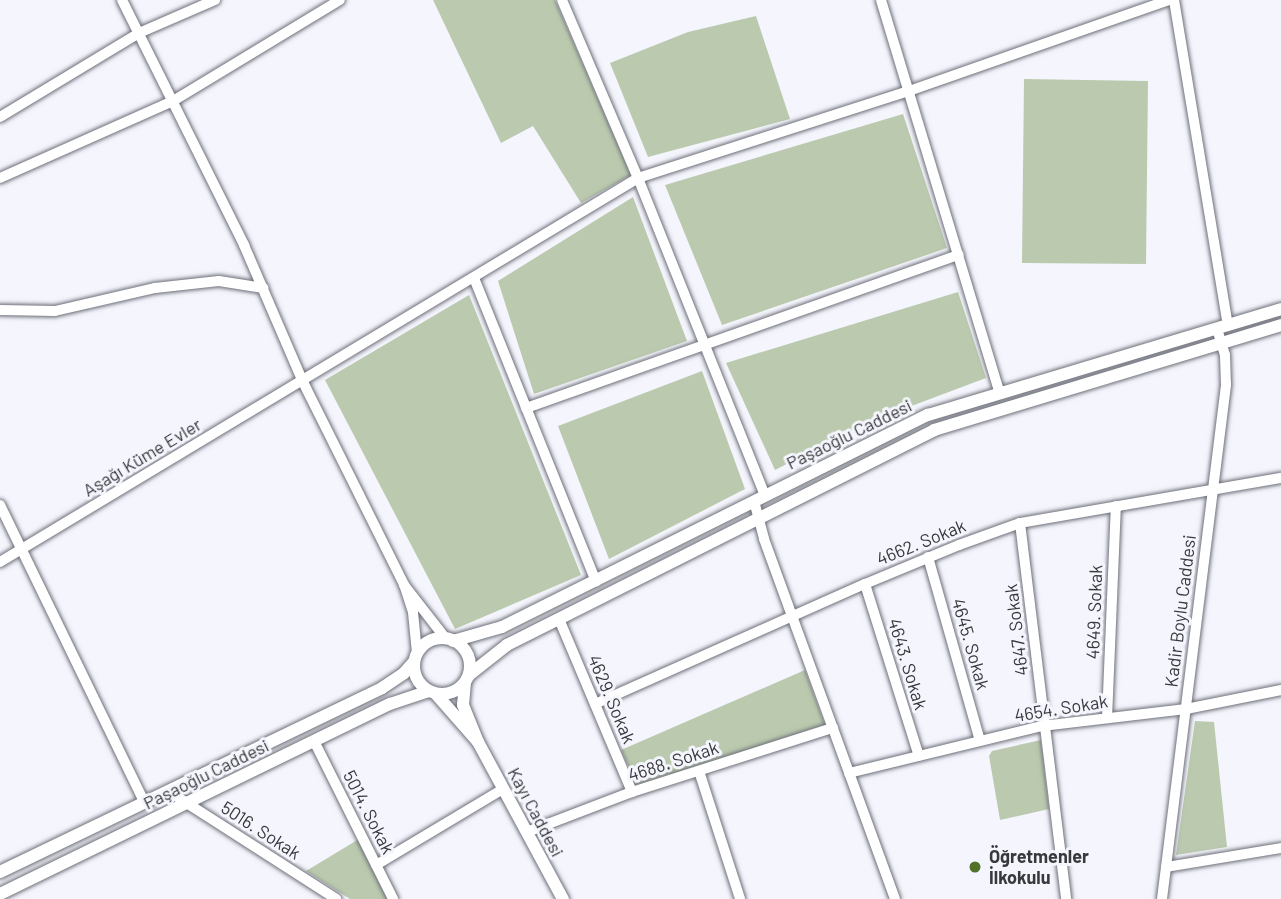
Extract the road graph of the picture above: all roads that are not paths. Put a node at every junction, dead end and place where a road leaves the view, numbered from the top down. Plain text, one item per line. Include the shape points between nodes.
1 (122, 0) edge
2 (215, 0) edge
3 (340, 0) edge
4 (562, 0) edge
5 (881, 0) edge
6 (1171, 0) edge
7 (139, 33) junction
8 (909, 92) junction
9 (173, 101) junction
10 (0, 117) edge
11 (0, 178) edge
12 (638, 178) junction
13 (959, 256) junction
14 (474, 278) junction
15 (263, 288) junction
16 (0, 297) edge
17 (4, 309) edge
18 (1281, 309) edge
19 (1281, 325) edge
20 (1223, 326) junction
21 (1222, 343) junction
22 (704, 345) junction
23 (303, 382) junction
24 (999, 391) junction
25 (526, 408) junction
26 (1281, 478) edge
27 (1213, 492) junction
28 (760, 498) junction
29 (0, 505) edge
30 (1116, 506) junction
31 (758, 518) junction
32 (1020, 523) junction
33 (22, 549) junction
34 (928, 557) junction
35 (0, 562) edge
36 (596, 581) junction
37 (865, 583) junction
38 (404, 585) junction
39 (792, 616) junction
40 (559, 619) junction
41 (450, 640) junction
42 (416, 657) junction
43 (467, 679) junction
44 (1281, 690) edge
45 (433, 692) junction
46 (595, 704) junction
47 (1185, 709) junction
48 (1107, 718) junction
49 (1045, 726) junction
50 (833, 728) junction
51 (314, 741) junction
52 (980, 741) junction
53 (478, 742) junction
54 (919, 756) junction
55 (699, 771) junction
56 (849, 773) junction
57 (503, 789) junction
58 (168, 791) junction
59 (632, 792) junction
60 (144, 802) junction
61 (186, 802) junction
62 (527, 832) junction
63 (1281, 848) edge
64 (376, 865) junction
65 (1166, 867) junction
66 (0, 872) edge
67 (0, 894) edge
68 (336, 899) edge
69 (393, 899) edge
70 (563, 899) edge
71 (740, 899) edge
72 (895, 899) edge
73 (1066, 899) edge
74 (1162, 899) edge

1 - 7 street
2 - 7 street
3 - 9 street
4 - 12 street
5 - 8 street
6 - 8 street, Aşağı Küme Evler
6 - 20 street, Kadir Boylu Caddesi
7 - 9 street
7 - 10 street
8 - 12 street, Aşağı Küme Evler
8 - 13 street
9 - 11 street
9 - 15 street
12 - 14 street, Aşağı Küme Evler
12 - 22 street
13 - 22 street
13 - 24 street
14 - 23 street, Aşağı Küme Evler
14 - 25 street
15 - 17 street via 219,281 155,288 55,311
15 - 23 street
16 - 17 street
18 - 20 street, Paşaoğlu Caddesi
19 - 21 street, Paşaoğlu Caddesi
20 - 21 street, Kadir Boylu Caddesi
20 - 24 street, Paşaoğlu Caddesi
21 - 27 street, Kadir Boylu Caddesi via 1226,384
21 - 31 street, Paşaoğlu Caddesi via 934,430
22 - 25 street
22 - 28 street
23 - 33 street, Aşağı Küme Evler
23 - 38 street
24 - 28 street, Paşaoğlu Caddesi via 928,415
25 - 36 street
26 - 27 street, 4662. Sokak
27 - 30 street, 4662. Sokak
27 - 47 street, Kadir Boylu Caddesi
28 - 31 street
28 - 36 street, Paşaoğlu Caddesi
29 - 33 street
30 - 32 street, 4662. Sokak
30 - 48 street, 4649. Sokak
31 - 39 street
31 - 40 street, Paşaoğlu Caddesi
32 - 34 street, 4662. Sokak
32 - 49 street, 4647. Sokak
33 - 35 street, Aşağı Küme Evler
33 - 60 street
34 - 37 street, 4662. Sokak
34 - 52 street, 4645. Sokak
36 - 41 street, Paşaoğlu Caddesi via 502,627
37 - 39 street, 4662. Sokak
37 - 54 street, 4643. Sokak
38 - 41 street
38 - 42 street via 417,632
39 - 46 street, 4662. Sokak
39 - 50 street
40 - 43 street, Paşaoğlu Caddesi via 490,655
40 - 46 street, 4629. Sokak
41 - 42 street via 431,640
41 - 43 street via 468,657
42 - 45 street via 418,681
42 - 58 street, Paşaoğlu Caddesi via 404,673 382,688
43 - 45 street via 451,693
43 - 53 street, Kayı Caddesi via 463,705
44 - 47 street, 4654. Sokak
45 - 51 street, Paşaoğlu Caddesi via 400,700
45 - 53 street, Kayı Caddesi
46 - 59 street, 4629. Sokak
47 - 48 street, 4654. Sokak
47 - 65 street, Kadir Boylu Caddesi
48 - 49 street, 4654. Sokak
49 - 52 street, 4654. Sokak
49 - 73 street, 4647. Sokak
50 - 55 street, 4688. Sokak
50 - 56 street
51 - 61 street, Paşaoğlu Caddesi
51 - 64 street, 5014. Sokak
52 - 54 street, 4654. Sokak
53 - 57 street, Kayı Caddesi
54 - 56 street, 4654. Sokak
55 - 59 street, 4688. Sokak
55 - 71 street
56 - 72 street
57 - 62 street, Kayı Caddesi
57 - 64 street
58 - 60 street, Paşaoğlu Caddesi
58 - 61 street, 5016. Sokak
59 - 62 street, 4688. Sokak
60 - 66 street, Paşaoğlu Caddesi
61 - 67 street, Paşaoğlu Caddesi
61 - 68 street, 5016. Sokak
62 - 70 street, Kayı Caddesi
63 - 65 street
64 - 69 street, 5014. Sokak
65 - 74 street, Kadir Boylu Caddesi

